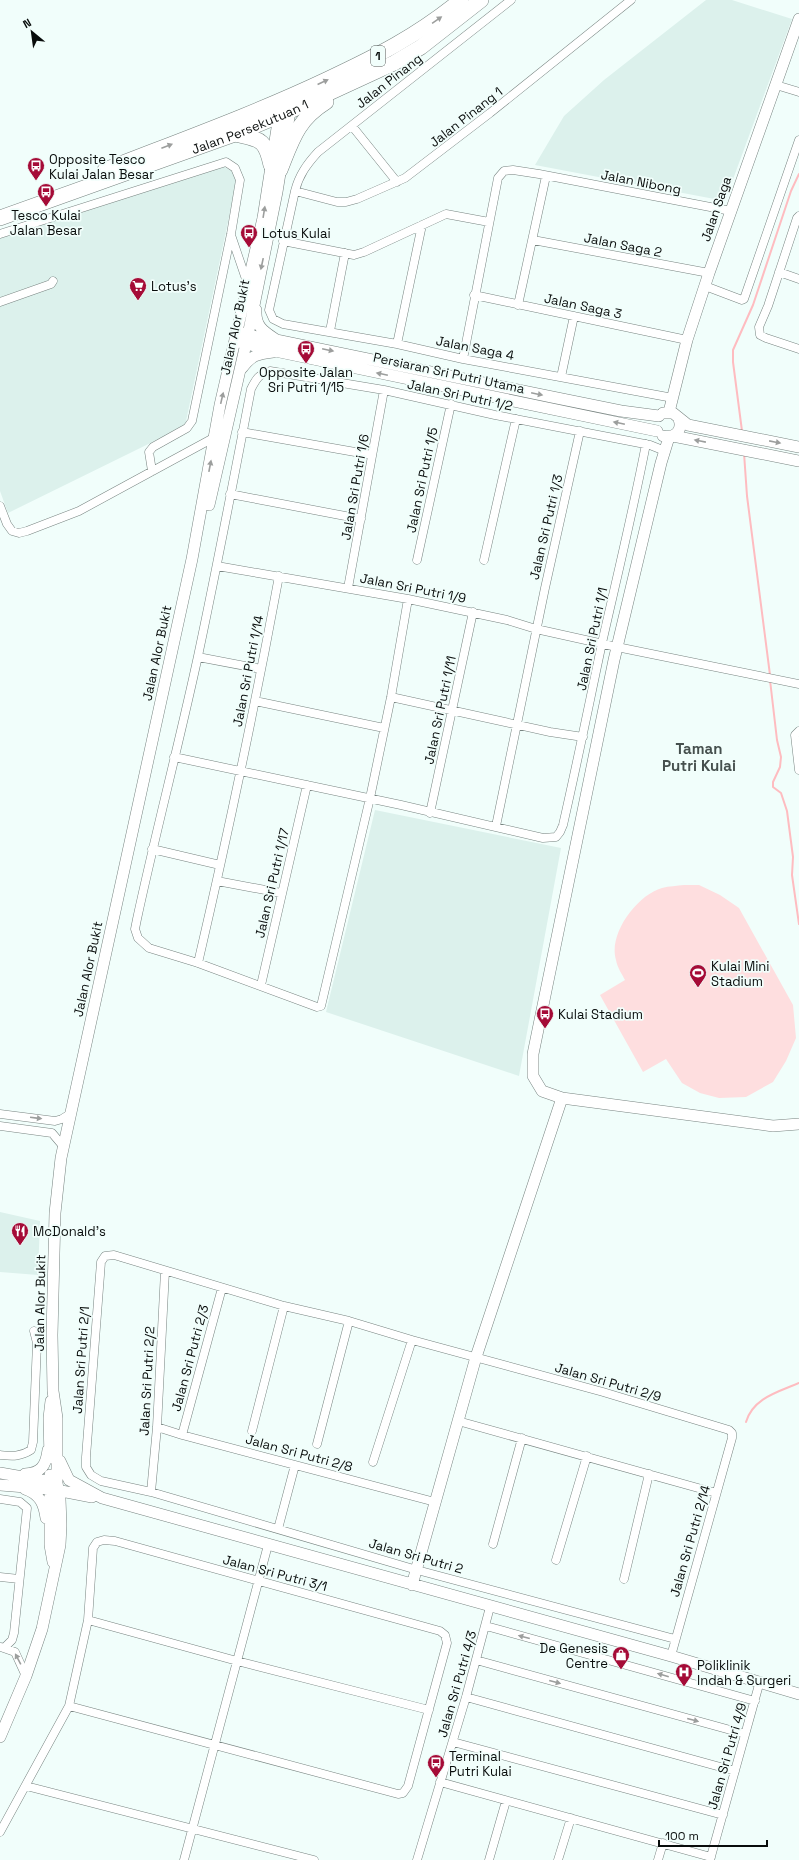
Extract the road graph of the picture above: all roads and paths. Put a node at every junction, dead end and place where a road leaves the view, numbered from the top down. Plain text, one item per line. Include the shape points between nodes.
1 (461, 0) edge
2 (481, 0) edge
3 (511, 0) edge
4 (631, 0) edge
5 (799, 19) edge
6 (394, 63) junction
7 (776, 85) junction
8 (799, 92) edge
9 (284, 107) junction
10 (352, 126) junction
11 (235, 134) junction
12 (799, 140) edge
13 (275, 168) junction
14 (546, 176) junction
15 (397, 182) junction
16 (295, 191) junction
17 (0, 209) edge
18 (731, 211) junction
19 (799, 216) edge
20 (0, 218) edge
21 (489, 222) junction
22 (422, 225) junction
23 (0, 234) edge
24 (231, 234) junction
25 (533, 240) junction
26 (283, 241) junction
27 (344, 253) junction
28 (779, 272) junction
29 (709, 273) junction
30 (799, 279) edge
31 (53, 281) dead end
32 (705, 286) junction
33 (252, 288) junction
34 (474, 295) junction
35 (0, 302) edge
36 (518, 305) junction
37 (574, 316) junction
38 (274, 319) joint
39 (330, 331) junction
40 (242, 338) junction
41 (276, 340) junction
42 (687, 340) junction
43 (397, 344) junction
44 (799, 349) edge
45 (275, 351) junction
46 (463, 359) junction
47 (240, 372) junction
48 (561, 377) junction
49 (384, 390) junction
50 (673, 398) junction
51 (450, 404) junction
52 (664, 414) junction
53 (516, 419) junction
54 (679, 419) junction
55 (580, 431) junction
56 (227, 432) junction
57 (242, 432) junction
58 (665, 434) junction
59 (216, 437) junction
60 (646, 444) junction
61 (799, 447) edge
62 (660, 448) junction
63 (372, 455) junction
64 (799, 461) edge
65 (661, 463) junction
66 (152, 471) junction
67 (230, 494) junction
68 (0, 506) edge
69 (361, 519) junction
70 (192, 559) junction
71 (417, 560) dead end
72 (484, 560) dead end
73 (217, 566) junction
74 (279, 576) junction
75 (348, 588) junction
76 (408, 599) junction
77 (473, 612) junction
78 (536, 629) junction
79 (602, 644) junction
80 (617, 647) junction
81 (198, 657) junction
82 (261, 669) junction
83 (799, 684) edge
84 (391, 697) junction
85 (255, 701) junction
86 (453, 710) junction
87 (517, 724) junction
88 (384, 728) junction
89 (799, 731) edge
90 (583, 737) junction
91 (174, 757) junction
92 (799, 770) edge
93 (240, 771) junction
94 (307, 785) junction
95 (370, 798) junction
96 (430, 813) junction
97 (496, 826) junction
98 (152, 849) junction
99 (220, 865) junction
100 (217, 881) junction
101 (281, 893) junction
102 (198, 963) junction
103 (261, 985) junction
104 (562, 1098) junction
105 (0, 1114) edge
106 (70, 1114) junction
107 (799, 1124) edge
108 (0, 1126) edge
109 (63, 1146) junction
110 (105, 1256) joint
111 (165, 1271) junction
112 (222, 1288) junction
113 (284, 1306) junction
114 (349, 1321) junction
115 (34, 1331) dead end
116 (412, 1340) junction
117 (476, 1357) junction
118 (458, 1421) junction
119 (157, 1427) junction
120 (252, 1431) dead end
121 (732, 1434) joint
122 (182, 1435) junction
123 (53, 1438) junction
124 (522, 1438) junction
125 (317, 1444) dead end
126 (0, 1455) edge
127 (587, 1456) junction
128 (373, 1462) dead end
129 (295, 1465) junction
130 (86, 1467) joint
131 (0, 1473) edge
132 (649, 1474) junction
133 (7, 1482) edge
134 (54, 1486) junction
135 (151, 1492) junction
136 (716, 1493) junction
137 (89, 1495) junction
138 (0, 1500) edge
139 (435, 1502) junction
140 (61, 1525) junction
141 (278, 1529) junction
142 (268, 1544) junction
143 (493, 1544) dead end
144 (50, 1545) junction
145 (556, 1560) dead end
146 (54, 1568) junction
147 (417, 1570) junction
148 (0, 1578) edge
149 (19, 1579) junction
150 (624, 1579) dead end
151 (259, 1581) junction
152 (412, 1585) junction
153 (490, 1607) junction
154 (88, 1620) junction
155 (486, 1626) junction
156 (675, 1639) junction
157 (2, 1647) edge
158 (670, 1656) junction
159 (476, 1660) junction
160 (237, 1661) junction
161 (26, 1676) junction
162 (760, 1682) junction
163 (799, 1694) edge
164 (466, 1697) junction
165 (755, 1701) junction
166 (69, 1706) junction
167 (429, 1710) junction
168 (746, 1734) junction
169 (0, 1736) edge
170 (453, 1742) junction
171 (215, 1744) junction
172 (735, 1771) junction
173 (440, 1782) junction
174 (26, 1786) junction
175 (506, 1801) junction
176 (723, 1816) junction
177 (572, 1818) junction
178 (192, 1828) junction
179 (0, 1832) edge
180 (662, 1843) junction
181 (711, 1858) edge
182 (184, 1860) edge
183 (314, 1860) edge
184 (417, 1860) edge
185 (489, 1860) edge
186 (558, 1860) edge
187 (658, 1860) edge

9 -> 1 highway, Jalan Persekutuan 1 / 1 via 414,35
2 - 6 highway, Jalan Persekutuan 1 / 1 via 422,47
3 - 10 street, Jalan Pinang
4 - 15 street, Jalan Pinang 1 via 412,174
5 - 7 main road, Jalan Saga
6 - 9 highway, Jalan Persekutuan 1 / 1
6 - 13 highway via 317,108 302,121
7 - 8 street
7 - 18 main road, Jalan Saga
9 - 11 highway, Jalan Persekutuan 1 / 1
9 - 13 main road, Jalan Alor Bukit
17 -> 9 highway, Jalan Persekutuan 1 / 1
10 - 15 street
10 - 16 street, Jalan Pinang via 318,152 298,178
11 - 13 highway via 264,143
11 - 20 highway, Jalan Persekutuan 1 / 1
12 - 32 street via 744,299
13 - 33 main road, Jalan Alor Bukit via 263,218
14 - 18 street, Jalan Nibong
14 - 21 street, Jalan Nibong via 513,170 500,174
14 - 25 street
15 - 16 street, Jalan Pinang 1 via 346,202
16 - 26 street, Jalan Pinang
18 - 29 main road, Jalan Saga
19 - 28 street
21 - 22 street via 446,214
21 - 34 street
22 - 27 street via 358,254
22 - 43 street
23 - 24 street via 226,162 235,168 240,180
24 - 33 street
24 - 66 street via 192,421 187,428 149,452
25 - 29 street, Jalan Saga 2
25 - 36 street
26 - 27 street
26 - 38 street, Jalan Pinang via 269,310
27 - 39 street
28 - 30 street
28 - 44 street via 759,327 760,334
29 - 32 main road, Jalan Saga
31 - 35 street via 51,284
32 - 42 main road, Jalan Saga
33 - 40 main road, Jalan Alor Bukit
33 - 41 main road via 255,318 260,328
34 - 36 street, Jalan Saga 3
34 - 46 street
36 - 37 street, Jalan Saga 3
37 - 42 street, Jalan Saga 3
37 - 48 street
38 - 39 street, Jalan Saga 4 via 283,324
39 - 43 street, Jalan Saga 4
40 - 41 main road, Persiaran Sri Putri Utama
40 - 45 main road, Persiaran Sri Putri Utama
40 - 47 main road, Jalan Alor Bukit
59 -> 40 main road, Jalan Alor Bukit via 220,405
41 -> 52 main road, Persiaran Sri Putri Utama via 621,411
42 - 50 main road, Jalan Saga
43 - 46 street, Jalan Saga 4
45 - 47 main road via 250,358
58 -> 45 main road, Persiaran Sri Putri Utama
46 - 48 street, Jalan Saga 4
47 - 56 main road, Jalan Alor Bukit
48 - 50 street, Jalan Saga 4
49 - 51 street, Jalan Sri Putri 1/2
49 - 57 street, Jalan Sri Putri 1/2 via 270,371 262,373 256,378 251,389
49 - 63 street, Jalan Sri Putri 1/6
50 - 52 main road, Jalan Saga
51 - 53 street, Jalan Sri Putri 1/2
51 - 71 street, Jalan Sri Putri 1/5
52 - 54 main road via 677,415
52 - 58 main road via 656,423
53 - 55 street, Jalan Sri Putri 1/2
53 - 72 street
54 - 58 main road via 679,430
54 -> 61 main road via 688,425
55 - 60 street, Jalan Sri Putri 1/2
55 - 78 street, Jalan Sri Putri 1/3
56 - 59 street
56 - 70 main road, Jalan Alor Bukit via 214,488
57 - 63 street
57 - 67 street
58 - 62 main road
64 -> 58 main road, Persiaran Sri Putri Utama
58 - 65 main road
59 - 66 street
70 -> 59 main road, Jalan Alor Bukit
60 - 62 street, Jalan Sri Putri 1/2
60 - 79 street, Jalan Sri Putri 1/1 via 628,536
62 - 65 main road
63 - 69 street, Jalan Sri Putri 1/6
65 - 80 main road
66 - 68 street via 79,511 19,533 12,532
67 - 69 street
67 - 73 street
69 - 75 street, Jalan Sri Putri 1/6
70 - 106 main road, Jalan Alor Bukit
73 - 74 street, Jalan Sri Putri 1/9
73 - 81 street
74 - 75 street, Jalan Sri Putri 1/9
74 - 82 street, Jalan Sri Putri 1/14
75 - 76 street, Jalan Sri Putri 1/9
76 - 77 street, Jalan Sri Putri 1/9
76 - 84 street
77 - 78 street, Jalan Sri Putri 1/9
77 - 86 street, Jalan Sri Putri 1/11
78 - 79 street, Jalan Sri Putri 1/9
78 - 87 street, Jalan Sri Putri 1/3
79 - 80 street, Jalan Sri Putri 1/9
79 - 90 street, Jalan Sri Putri 1/1
80 - 83 street, Jalan Sri Putri 1/9
80 - 104 main road via 533,1054 532,1068 539,1088
81 - 82 street
81 - 91 street
82 - 85 street, Jalan Sri Putri 1/14
84 - 86 street
84 - 88 street
85 - 88 street
85 - 93 street, Jalan Sri Putri 1/14
86 - 87 street
86 - 96 street, Jalan Sri Putri 1/11
87 - 90 street
87 - 97 street, Jalan Sri Putri 1/3
88 - 95 street
89 - 92 street via 794,740
90 - 97 street, Jalan Sri Putri 1/1 via 563,824 556,837 544,838
91 - 93 street
91 - 98 street
93 - 94 street
93 - 99 street, Jalan Sri Putri 1/14
94 - 95 street
94 - 101 street, Jalan Sri Putri 1/17
95 - 96 street
95 - 103 street via 321,1006 317,1007
96 - 97 street
98 - 99 street
98 - 102 street via 135,929 138,938 149,948
99 - 100 street, Jalan Sri Putri 1/14
100 - 101 street
100 - 102 street, Jalan Sri Putri 1/14
101 - 103 street, Jalan Sri Putri 1/17
102 - 103 street
104 - 107 main road via 773,1126
104 - 117 main road
105 -> 106 street via 55,1121
106 - 109 main road, Jalan Alor Bukit
108 - 109 street via 52,1133
109 - 123 main road, Jalan Alor Bukit via 55,1213 52,1335 53,1391 57,1418
110 - 111 street, Jalan Sri Putri 2/9 via 114,1255
110 - 130 street, Jalan Sri Putri 2/1 via 99,1272
111 - 112 street, Jalan Sri Putri 2/9
111 - 119 street, Jalan Sri Putri 2/2
112 - 113 street, Jalan Sri Putri 2/9
112 - 122 street, Jalan Sri Putri 2/3
113 - 114 street, Jalan Sri Putri 2/9
113 - 120 street
114 - 116 street, Jalan Sri Putri 2/9
114 - 125 street
115 - 126 street via 37,1343 31,1450 22,1456
116 - 117 street, Jalan Sri Putri 2/9
116 - 128 street
117 - 118 main road
117 - 121 street, Jalan Sri Putri 2/9 via 723,1428
118 - 124 street
118 - 139 main road
119 - 122 street, Jalan Sri Putri 2/8
119 - 135 street, Jalan Sri Putri 2/2
121 - 136 street, Jalan Sri Putri 2/14
122 - 129 street, Jalan Sri Putri 2/8
123 - 133 main road via 44,1467
123 - 134 main road, Jalan Alor Bukit
123 - 137 main road via 69,1480
124 - 127 street
124 - 143 street
127 - 132 street
127 - 145 street
129 - 139 street, Jalan Sri Putri 2/8
129 - 141 street
130 - 135 street, Jalan Sri Putri 2 via 91,1475 101,1481
131 - 133 main road
132 - 136 street
132 - 150 street
133 - 134 main road
133 - 144 main road via 31,1491 41,1500 45,1508
134 - 137 main road
134 - 140 main road, Jalan Alor Bukit
134 - 144 main road, Jalan Alor Bukit
135 - 141 street, Jalan Sri Putri 2
136 - 156 street, Jalan Sri Putri 2/14
137 - 140 main road via 70,1501 65,1507
137 - 142 main road
138 - 149 street via 20,1502 27,1508
139 - 147 main road
140 - 146 main road, Jalan Alor Bukit via 60,1545
141 - 147 street, Jalan Sri Putri 2
142 - 151 street
142 - 152 main road
144 - 146 main road, Jalan Alor Bukit
146 - 161 main road, Jalan Alor Bukit via 42,1629
147 - 152 main road
147 - 156 street, Jalan Sri Putri 2
148 - 149 street
149 - 157 street via 14,1633 12,1640
151 - 154 street, Jalan Sri Putri 3/1 via 104,1540 97,1542 91,1556 92,1579
151 - 160 street
151 - 167 street, Jalan Sri Putri 3/1 via 440,1631 447,1643
152 - 153 main road
153 - 155 street, Jalan Sri Putri 4/3
153 - 158 main road
154 - 160 street
154 - 166 street
155 - 159 street, Jalan Sri Putri 4/3
165 -> 155 street
156 - 158 street, Jalan Sri Putri 2/14
161 -> 157 street via 15,1652
158 - 162 main road
159 - 164 street, Jalan Sri Putri 4/3
159 -> 168 street
160 - 167 street
160 - 171 street
161 - 169 main road, Jalan Alor Bukit
162 - 163 main road
162 - 165 street, Jalan Sri Putri 4/9
164 - 170 street, Jalan Sri Putri 4/3
164 - 172 street
165 - 168 street, Jalan Sri Putri 4/9
166 - 171 street
166 - 174 street
167 - 171 street via 408,1786 398,1794
168 - 172 street, Jalan Sri Putri 4/9
170 - 173 street, Jalan Sri Putri 4/3
170 - 176 street
171 - 178 street
172 - 176 street, Jalan Sri Putri 4/9
173 - 175 street
173 - 184 street, Jalan Sri Putri 4/3
174 - 178 street
174 - 179 street
175 - 177 street
175 - 185 street
176 - 181 street, Jalan Sri Putri 4/9
177 - 180 street
177 - 186 street
178 - 182 street
178 - 183 street
180 - 181 street
180 - 187 street

